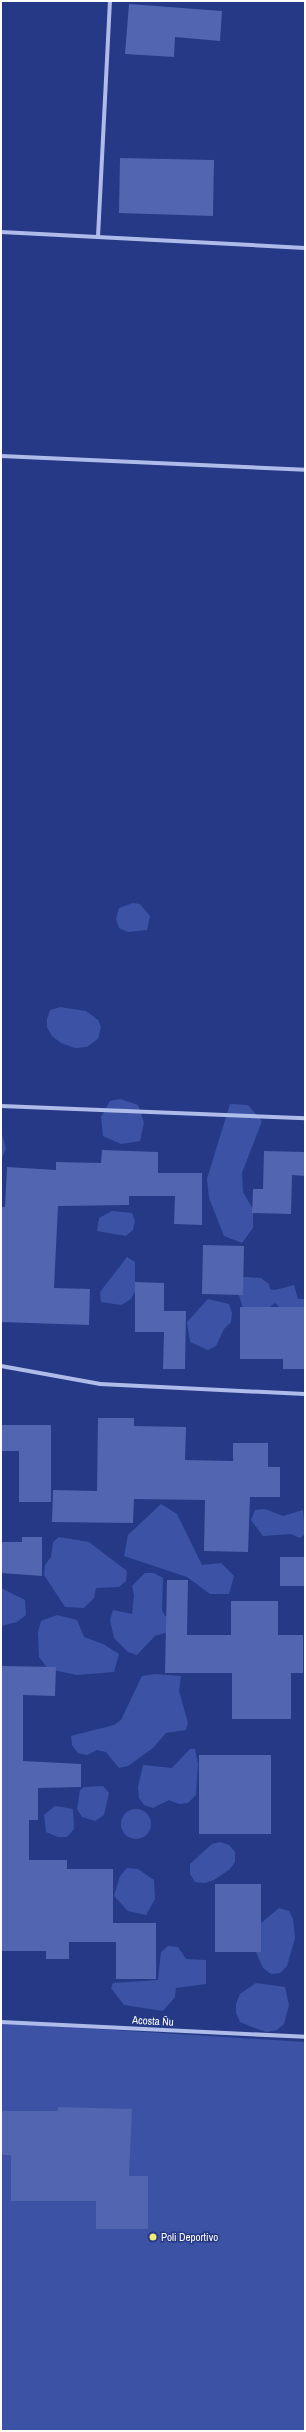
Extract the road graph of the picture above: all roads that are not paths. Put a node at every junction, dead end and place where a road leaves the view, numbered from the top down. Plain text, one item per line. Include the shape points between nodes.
1 (110, 1) edge
2 (1, 232) edge
3 (98, 237) junction
4 (305, 248) edge
5 (1, 456) edge
6 (305, 470) edge
7 (1, 1106) edge
8 (305, 1118) edge
9 (1, 1366) edge
10 (305, 1394) edge
11 (1, 2022) edge
12 (305, 2037) edge

1 - 3 street
2 - 3 street
3 - 4 street
5 - 6 street
7 - 8 street
9 - 10 street via 100,1384
11 - 12 street, Acosta Ñu

